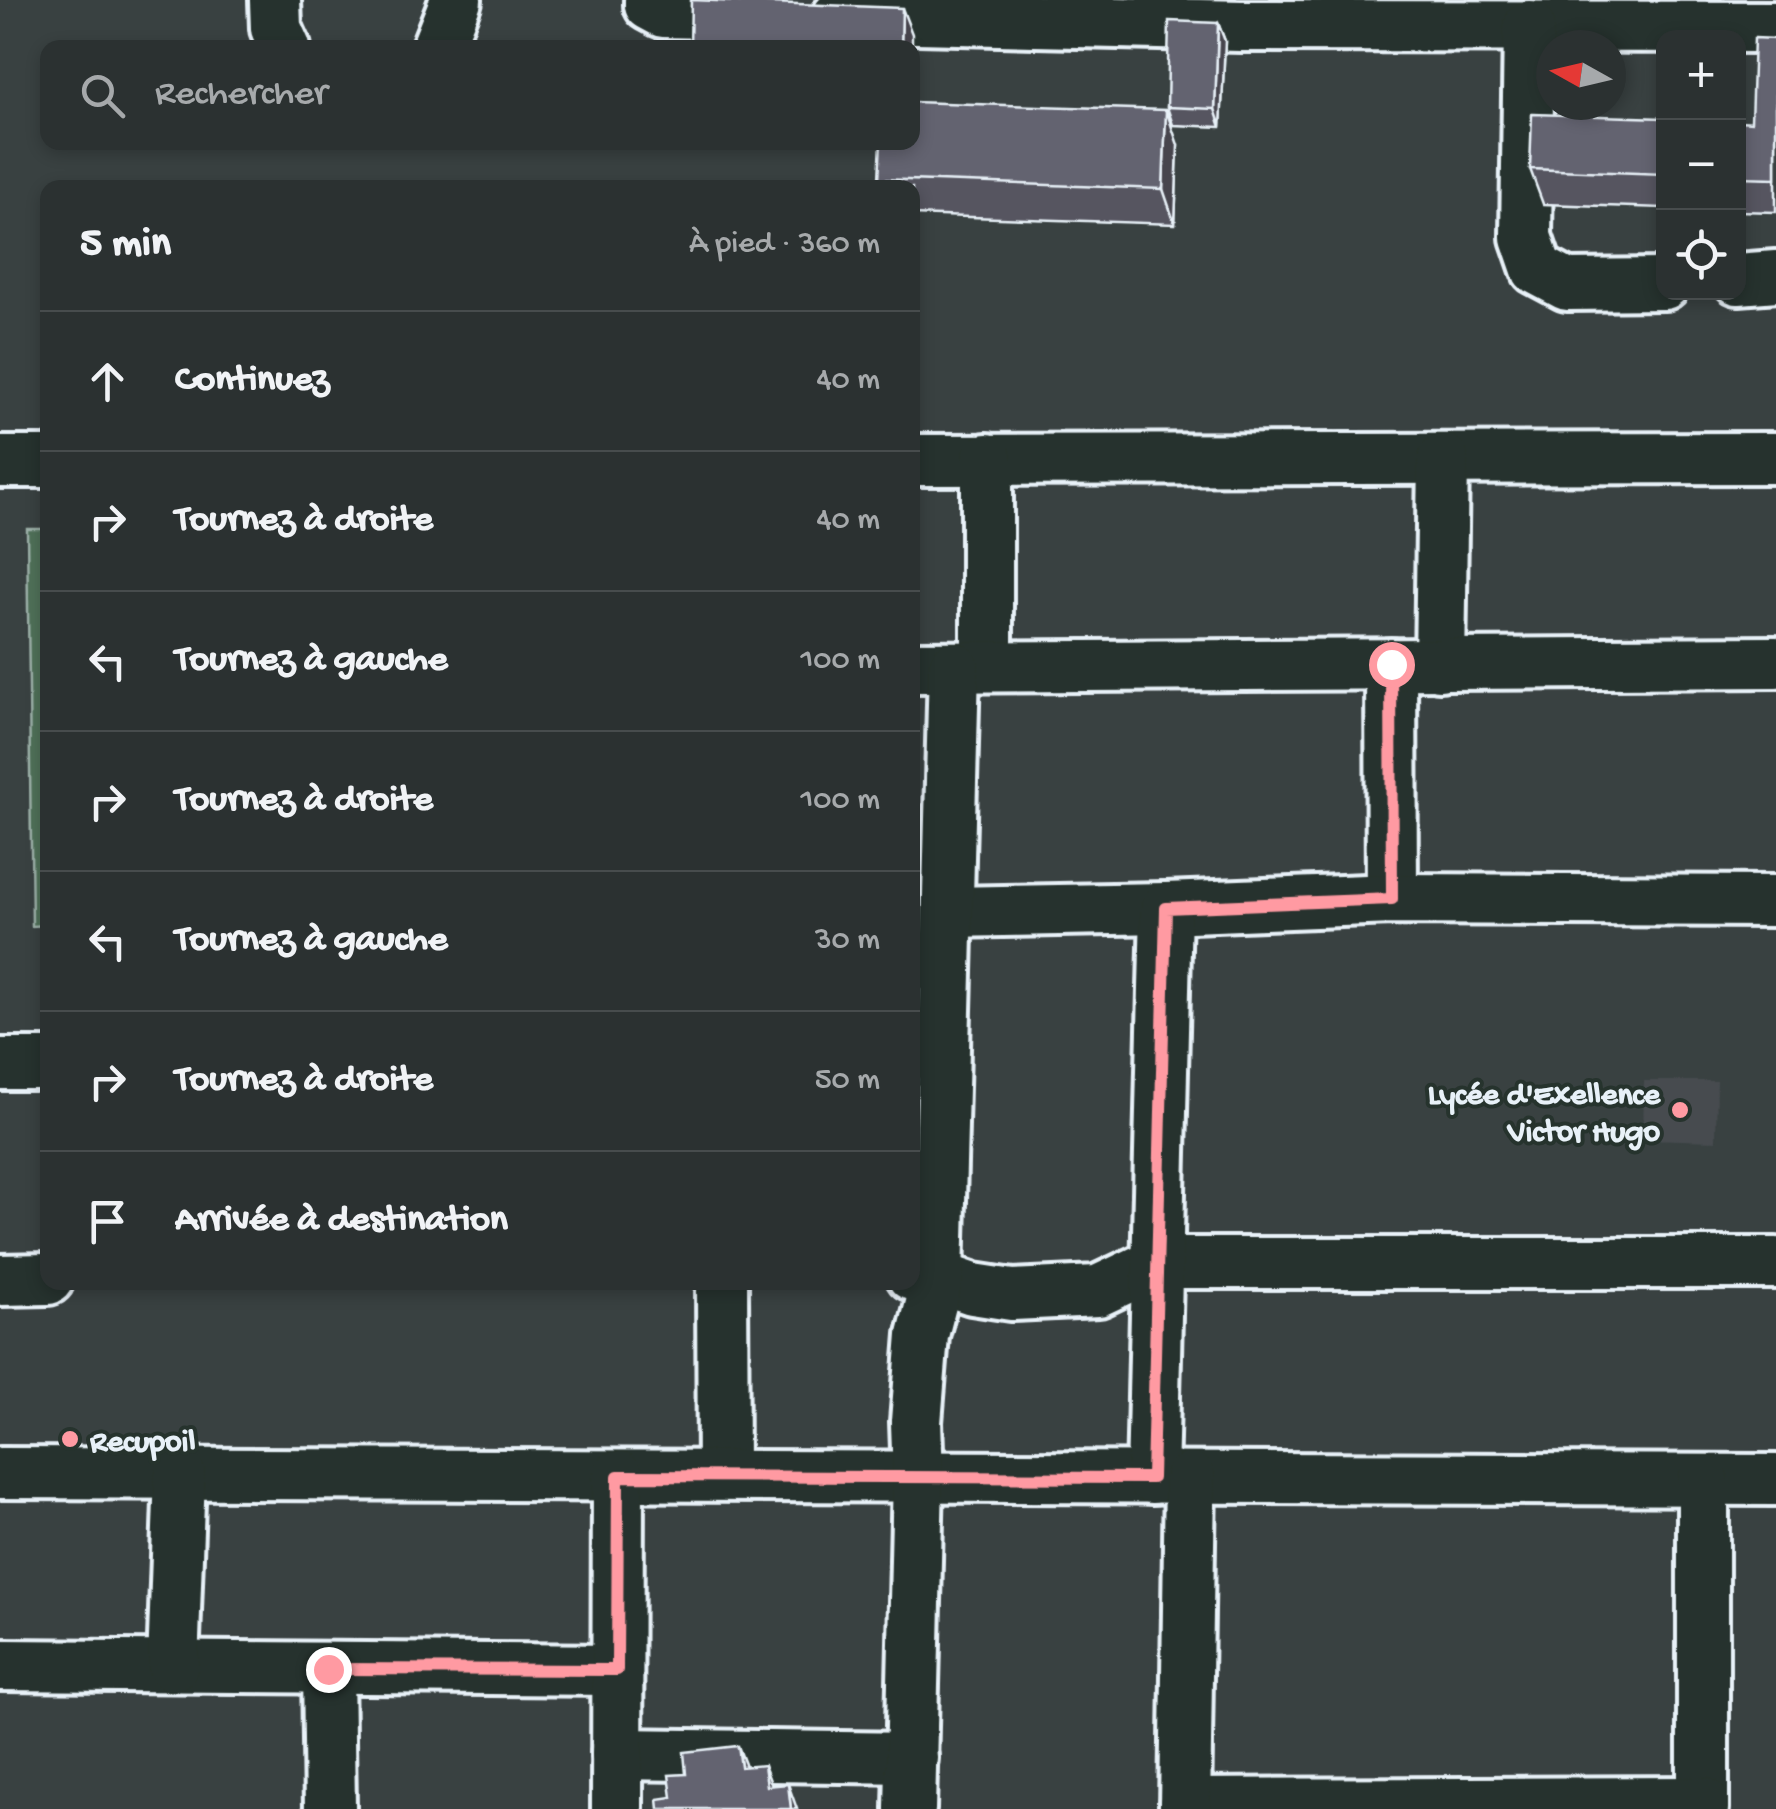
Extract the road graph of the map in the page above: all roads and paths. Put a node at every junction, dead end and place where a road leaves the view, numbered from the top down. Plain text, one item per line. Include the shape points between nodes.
1 (275, 0) edge
2 (456, 0) edge
3 (650, 0) edge
4 (1241, 13) edge
5 (1529, 26) junction
6 (1776, 26) edge
7 (281, 40) edge
8 (440, 40) edge
9 (1776, 276) edge
10 (1746, 278) edge
11 (1656, 284) edge
12 (1776, 458) edge
13 (1443, 459) junction
14 (920, 460) edge
15 (988, 460) junction
16 (0, 462) edge
17 (40, 462) edge
18 (1776, 660) edge
19 (1391, 664) junction
20 (1440, 665) junction
21 (951, 667) edge
22 (1392, 899) junction
23 (1776, 901) edge
24 (1166, 908) junction
25 (950, 912) junction
26 (0, 1064) edge
27 (40, 1064) edge
28 (1157, 1263) junction
29 (1776, 1263) edge
30 (925, 1276) edge
31 (40, 1279) edge
32 (0, 1280) edge
33 (722, 1290) edge
34 (0, 1473) edge
35 (180, 1474) junction
36 (723, 1475) junction
37 (618, 1476) junction
38 (918, 1477) junction
39 (1170, 1478) junction
40 (1702, 1480) junction
41 (1776, 1480) edge
42 (0, 1665) edge
43 (173, 1666) junction
44 (328, 1669) junction
45 (617, 1670) junction
46 (617, 1754) junction
47 (912, 1758) junction
48 (1185, 1806) edge
49 (1703, 1806) edge
50 (330, 1809) edge
51 (616, 1809) edge
52 (910, 1809) edge

1 - 7 street
2 - 8 street
3 - 4 street via 663,12
4 - 5 street
5 - 6 street
5 - 11 street via 1526,237 1538,268 1567,286
9 - 10 street
12 - 13 street
13 - 15 street
13 - 20 street
14 - 15 street
15 - 21 street
16 - 17 street
18 - 20 street
19 - 20 street
19 - 21 street
19 - 22 street
21 - 25 street
22 - 23 street
22 - 24 street
24 - 25 street
24 - 28 street
25 - 30 street
26 - 27 street
28 - 29 street
28 - 30 street via 1098,1291 1012,1296
28 - 39 street
30 - 38 street
31 - 32 street
33 - 36 street
34 - 35 street
35 - 37 street
35 - 43 street
36 - 37 street
36 - 38 street
37 - 45 street
38 - 39 street
38 - 47 street
39 - 40 street
39 - 48 street
40 - 41 street
40 - 49 street
42 - 43 street
43 - 44 street
44 - 45 street
44 - 50 street
45 - 46 street
46 - 47 street
46 - 51 street
47 - 52 street
48 - 49 street

